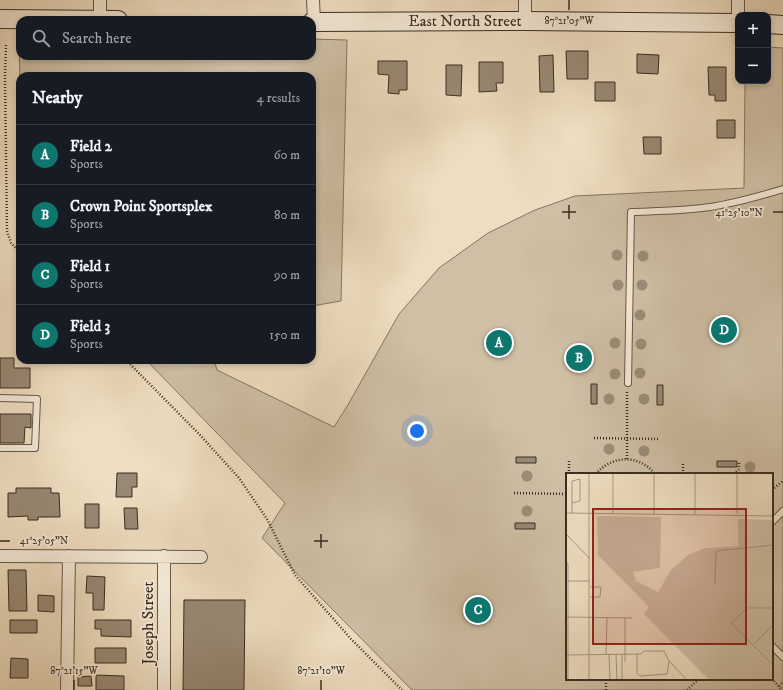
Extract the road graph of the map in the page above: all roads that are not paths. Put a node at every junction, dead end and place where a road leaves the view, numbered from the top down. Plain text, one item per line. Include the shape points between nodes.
1 (100, 0) edge
2 (314, 0) edge
3 (525, 0) edge
4 (738, 0) edge
5 (738, 12) edge
6 (100, 16) edge
7 (313, 16) edge
8 (0, 19) edge
9 (16, 19) edge
10 (525, 21) junction
11 (316, 22) edge
12 (735, 23) edge
13 (771, 24) edge
14 (783, 25) edge
15 (783, 189) edge
16 (628, 383) road end
17 (0, 398) edge
18 (0, 448) edge
19 (783, 511) edge
20 (773, 521) edge
21 (0, 556) edge
22 (69, 556) junction
23 (164, 556) junction
24 (201, 557) dead end
25 (773, 647) edge
26 (783, 657) edge
27 (67, 690) edge
28 (164, 690) edge

1 - 6 street
2 - 7 street
3 - 10 street
4 - 5 street
8 - 9 street
10 - 11 street, East North Street
10 - 12 street, East North Street
13 - 14 street
15 - 16 lane via 702,208 631,212
17 - 18 lane via 37,399 35,448
19 - 20 lane
21 - 22 street
22 - 23 street
22 - 27 street
23 - 24 street
23 - 28 street, Joseph Street
25 - 26 lane

